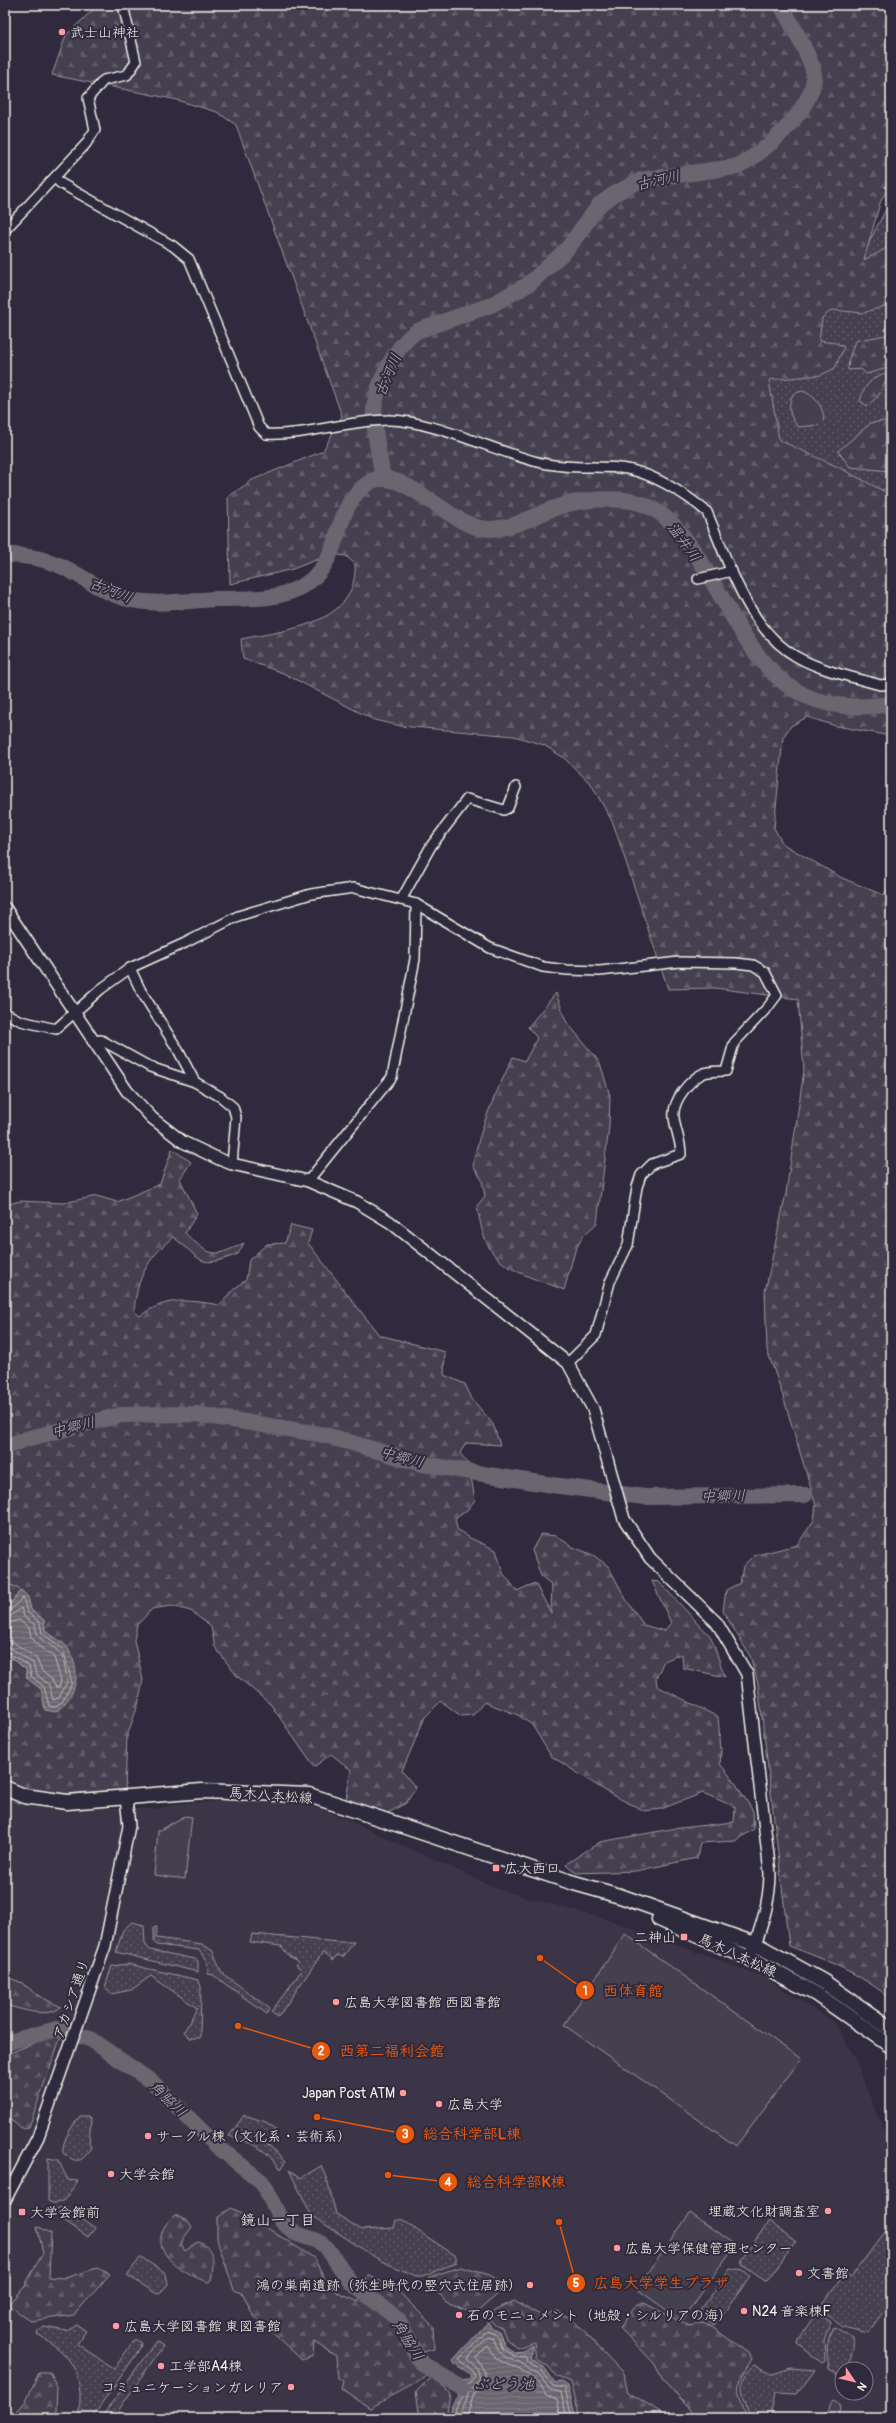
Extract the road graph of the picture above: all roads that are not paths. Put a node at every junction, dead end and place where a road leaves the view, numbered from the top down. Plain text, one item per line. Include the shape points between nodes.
1 (123, 5) edge
2 (55, 177) junction
3 (5, 230) edge
4 (730, 571) junction
5 (698, 579) dead end
6 (891, 684) edge
7 (516, 787) dead end
8 (401, 900) junction
9 (416, 904) junction
10 (5, 908) edge
11 (130, 968) junction
12 (73, 1012) junction
13 (5, 1013) edge
14 (92, 1041) junction
15 (195, 1082) junction
16 (232, 1164) junction
17 (308, 1182) junction
18 (568, 1363) junction
19 (5, 1788) edge
20 (126, 1798) junction
21 (574, 1883) junction
22 (755, 1944) junction
23 (749, 1958) junction
24 (891, 2029) edge
25 (891, 2046) edge
26 (5, 2200) edge

1 - 2 street via 136,62 127,75 104,80 88,98 95,130
2 - 3 street
2 - 4 street via 60,183 173,246 189,259 260,426 266,434 277,435 334,425 388,420 424,426 536,462 621,468 654,479 696,502 707,512
4 - 5 street
4 - 6 street via 755,618 767,633 791,653 817,666 880,685
7 - 8 street via 508,808 504,810 467,799 431,846
8 - 9 street
8 - 11 street via 354,888 311,894 238,916
9 - 17 street via 415,959 392,1076
9 - 18 street via 490,948 543,967 600,971 679,962 736,963 753,966 765,972 777,995 734,1042 726,1070 705,1073 684,1090 675,1107 674,1117 681,1142 681,1154 652,1164 641,1175 628,1245 610,1282 596,1335
10 - 12 street
11 - 12 street
11 - 15 street
12 - 13 street via 56,1029 22,1021
12 - 14 street
14 - 15 street via 101,1040 150,1067
14 - 16 street via 127,1091 152,1118 183,1142
15 - 16 street via 233,1106 236,1117
16 - 17 street
17 - 18 street via 357,1202 390,1222
18 - 22 street via 594,1409 624,1519 650,1558 717,1623 747,1674 770,1873 770,1891
19 - 20 main road, 馬木八本松線 via 24,1796 67,1802
20 - 21 main road, 馬木八本松線 via 202,1791 309,1795
20 - 26 street, アカシア通り via 129,1826 105,1946 38,2137
21 - 22 main road, 馬木八本松線 via 620,1896
21 - 23 main road, 馬木八本松線
22 - 23 street
22 - 24 main road, 馬木八本松線 via 824,1982
23 - 25 main road, 馬木八本松線 via 816,1994

